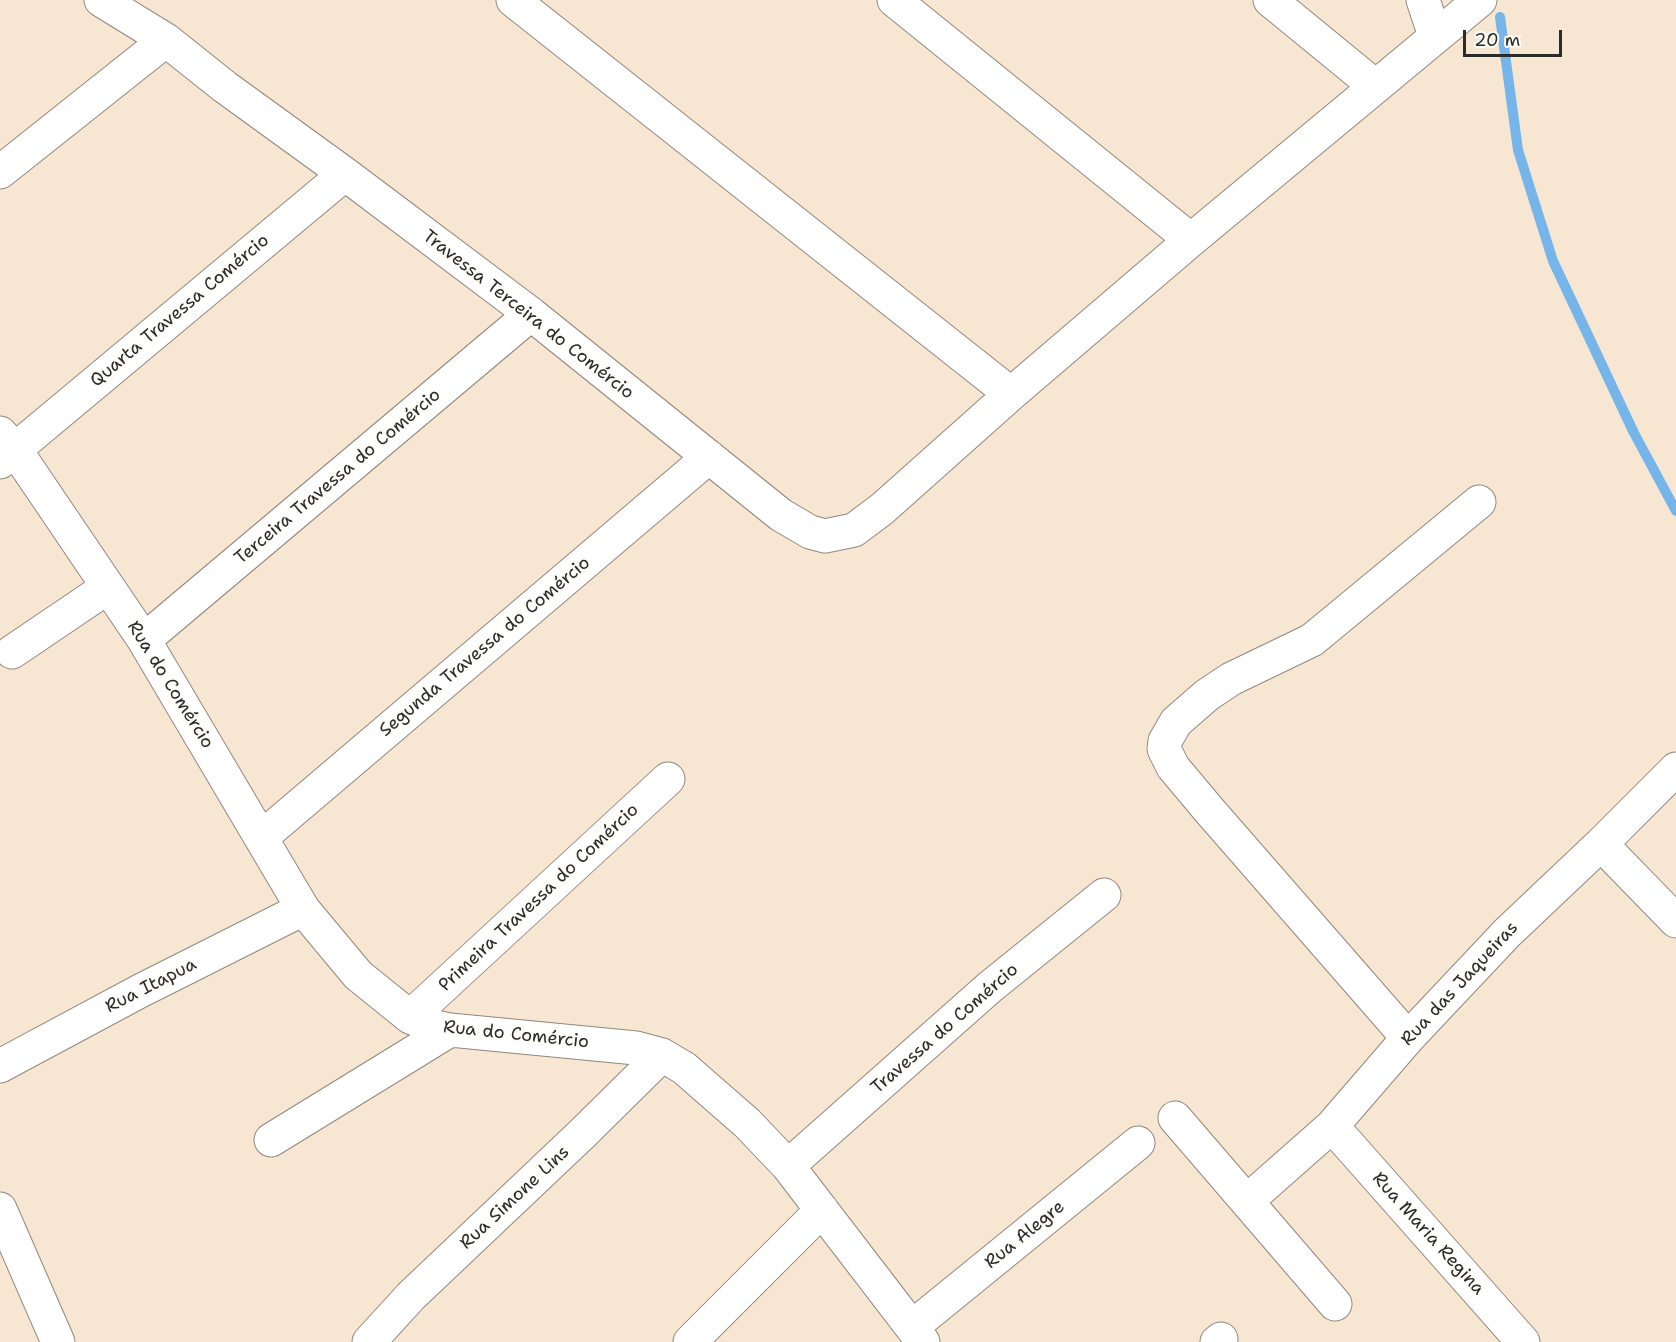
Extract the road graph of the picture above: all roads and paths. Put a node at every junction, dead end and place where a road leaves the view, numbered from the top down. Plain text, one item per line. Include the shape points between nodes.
1 (101, 0) edge
2 (513, 0) edge
3 (894, 0) edge
4 (1270, 0) edge
5 (1423, 0) edge
6 (1480, 0) edge
7 (1435, 36) junction
8 (166, 40) junction
9 (1375, 86) junction
10 (0, 172) edge
11 (345, 174) junction
12 (1191, 240) junction
13 (531, 314) junction
14 (1011, 394) junction
15 (5, 448) edge
16 (709, 457) junction
17 (1479, 502) dead end
18 (108, 587) junction
19 (144, 640) junction
20 (12, 652) dead end
21 (1676, 769) edge
22 (668, 779) dead end
23 (262, 837) junction
24 (1601, 844) junction
25 (1104, 895) dead end
26 (303, 909) junction
27 (1676, 921) edge
28 (410, 1017) junction
29 (450, 1030) junction
30 (1408, 1038) junction
31 (662, 1055) junction
32 (0, 1066) edge
33 (1175, 1118) dead end
34 (1332, 1126) junction
35 (271, 1140) dead end
36 (1138, 1143) dead end
37 (788, 1167) junction
38 (1247, 1201) junction
39 (0, 1209) edge
40 (822, 1209) junction
41 (1335, 1304) dead end
42 (917, 1334) edge
43 (58, 1342) edge
44 (369, 1342) edge
45 (690, 1342) edge
46 (1523, 1342) edge

1 - 8 street, Travessa Terceira do Comércio
2 - 14 street
3 - 12 street
4 - 9 street
5 - 7 street
6 - 7 street
7 - 9 street
8 - 10 street
8 - 11 street, Travessa Terceira do Comércio
9 - 12 street
11 - 13 street, Travessa Terceira do Comércio
11 - 15 street, Quarta Travessa Comércio
12 - 14 street
13 - 16 street, Travessa Terceira do Comércio
13 - 19 street, Terceira Travessa do Comércio
14 - 16 street, Travessa Terceira do Comércio via 854,530 825,536 810,532 788,520
15 - 18 street, Rua do Comércio
16 - 23 street, Segunda Travessa do Comércio
17 - 30 street via 1312,640 1231,679 1207,695 1176,722 1164,749 1173,767 1209,810
18 - 19 street, Rua do Comércio
18 - 20 street
19 - 23 street, Rua do Comércio
21 - 24 street, Rua das Jaqueiras
22 - 28 street, Primeira Travessa do Comércio
23 - 26 street, Rua do Comércio
24 - 27 street
24 - 30 street, Rua das Jaqueiras via 1508,933
25 - 37 street, Travessa do Comércio via 990,987
26 - 28 street, Rua do Comércio via 358,975
26 - 32 street, Rua Itapua
28 - 29 street, Rua do Comércio
29 - 31 street, Rua do Comércio via 613,1045
29 - 35 street
30 - 34 street, Rua das Jaqueiras
31 - 37 street, Rua do Comércio via 684,1068 747,1123
31 - 44 street, Rua Simone Lins via 411,1296
33 - 38 street
34 - 38 street, Rua das Jaqueiras
34 - 46 street, Rua Maria Regina
36 - 42 street, Rua Alegre
37 - 40 street, Rua do Comércio
38 - 41 street
39 - 43 street
40 - 42 street, Rua do Comércio
40 - 45 street

